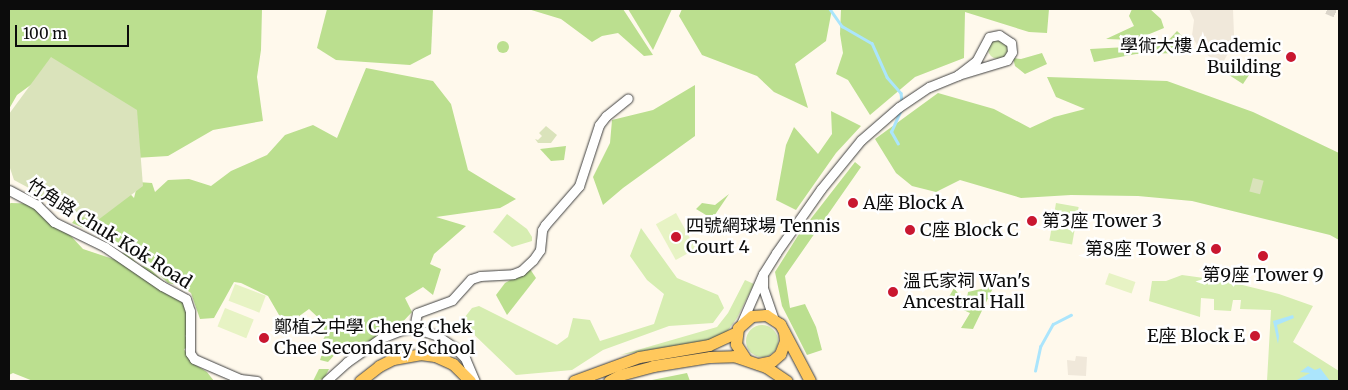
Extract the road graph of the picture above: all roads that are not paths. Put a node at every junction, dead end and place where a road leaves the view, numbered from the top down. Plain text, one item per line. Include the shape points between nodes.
1 (984, 46) junction
2 (998, 64) junction
3 (958, 75) junction
4 (628, 98) dead end
5 (9, 190) edge
6 (763, 274) junction
7 (773, 317) junction
8 (414, 328) junction
9 (739, 328) junction
10 (782, 328) junction
11 (745, 358) junction
12 (758, 364) junction
13 (609, 380) edge
14 (257, 381) edge
15 (326, 381) edge
16 (360, 381) edge
17 (470, 381) edge
18 (475, 381) edge
19 (574, 381) edge
20 (787, 381) edge
21 (810, 381) edge

1 - 2 street via 988,60
1 - 2 street via 994,35 1008,39 1012,47 1010,56
1 - 3 street via 976,61
2 - 3 street
3 - 6 street via 908,100 869,132 821,189
4 - 8 street via 599,125 580,183 542,230 542,244 537,256 513,274 474,278 452,300 417,313
5 - 14 street, 竹角路 Chuk Kok Road via 37,205 54,222 105,247 162,286 186,298 190,311 190,353 194,358 240,379
6 - 7 street via 763,288
6 - 9 street
7 - 9 main road via 752,316
7 - 10 main road
8 - 15 street via 381,338
8 - 18 street via 436,335 454,347 465,358
9 - 11 main road via 736,344
9 - 19 main road via 709,345 640,357
10 - 12 main road via 785,342 780,354 772,361
10 - 21 main road
11 - 12 main road
11 - 13 main road via 723,356 685,360 636,370
12 - 20 main road
16 - 17 main road via 393,358 413,354 428,355 453,364

